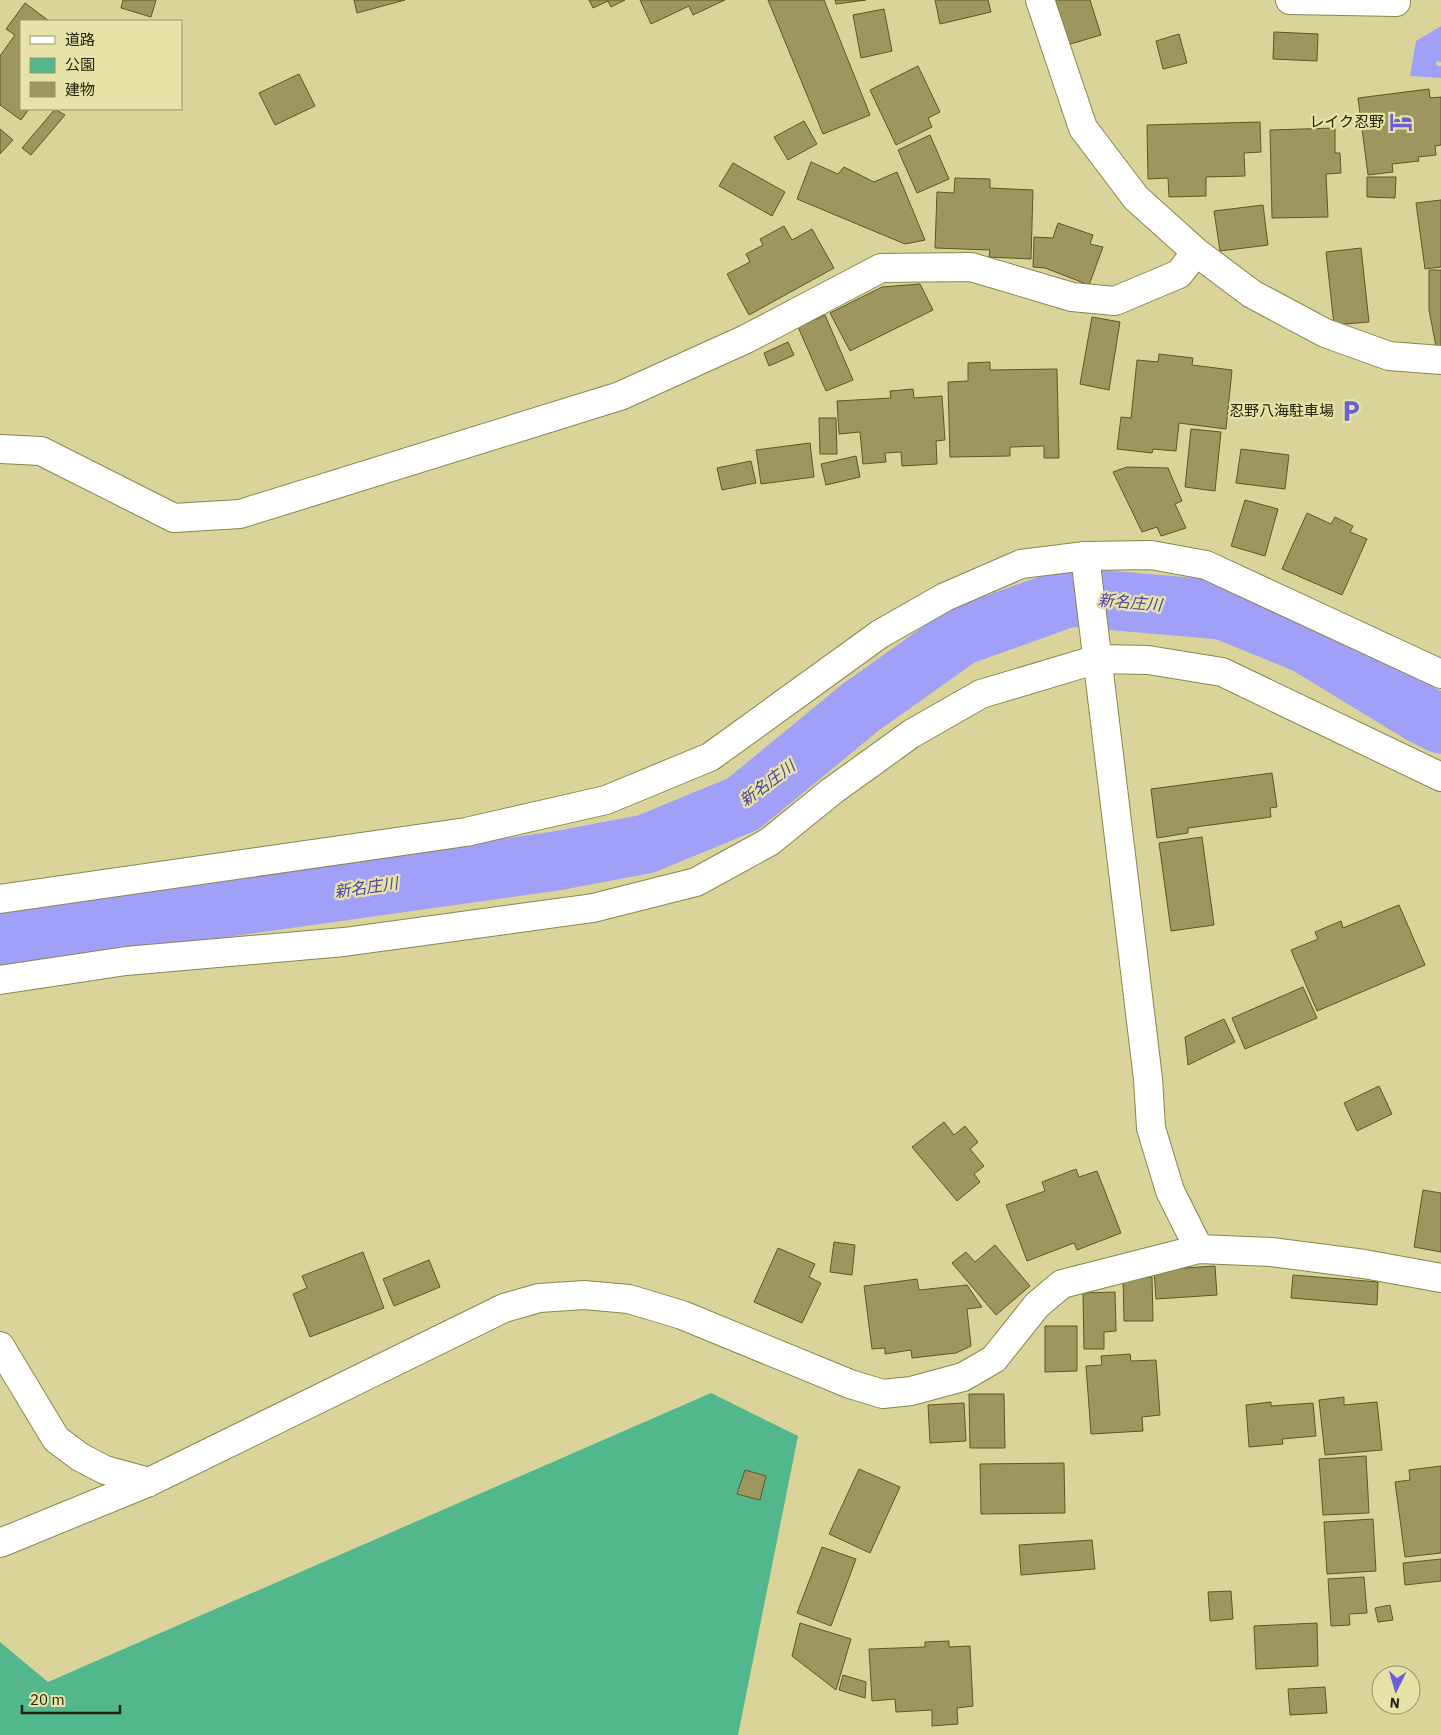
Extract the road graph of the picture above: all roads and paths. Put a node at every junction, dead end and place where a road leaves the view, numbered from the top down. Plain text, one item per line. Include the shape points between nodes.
1 (1040, 0) edge
2 (1290, 0) edge
3 (1395, 0) edge
4 (1196, 252) junction
5 (1441, 360) edge
6 (0, 449) edge
7 (1086, 561) junction
8 (1098, 658) junction
9 (1441, 674) edge
10 (1441, 777) edge
11 (0, 899) edge
12 (0, 980) edge
13 (1199, 1249) junction
14 (1441, 1278) edge
15 (0, 1346) edge
16 (149, 1482) junction
17 (0, 1543) edge

1 - 4 street via 1083,128 1136,198
2 - 3 street
4 - 5 street via 1252,294 1325,333 1389,356
4 - 6 street via 1179,274 1115,301 1072,297 971,267 881,268 746,339 620,396 240,514 174,518 41,451
7 - 8 street
7 - 9 street via 1151,556 1206,565
7 - 11 street via 1021,564 945,597 880,634 710,757 606,800 466,832
8 - 10 street via 1148,660 1222,672
8 - 12 street via 981,694 911,734 769,842 696,882 593,908 344,942 126,961
8 - 13 street via 1148,1079 1151,1128 1170,1191
13 - 14 street via 1271,1252
13 - 16 street via 1062,1284 1037,1305 994,1359 963,1377 911,1391 883,1394 850,1384 682,1315 629,1299 584,1295 539,1298 504,1308
15 - 16 street via 56,1439 105,1470
16 - 17 street

